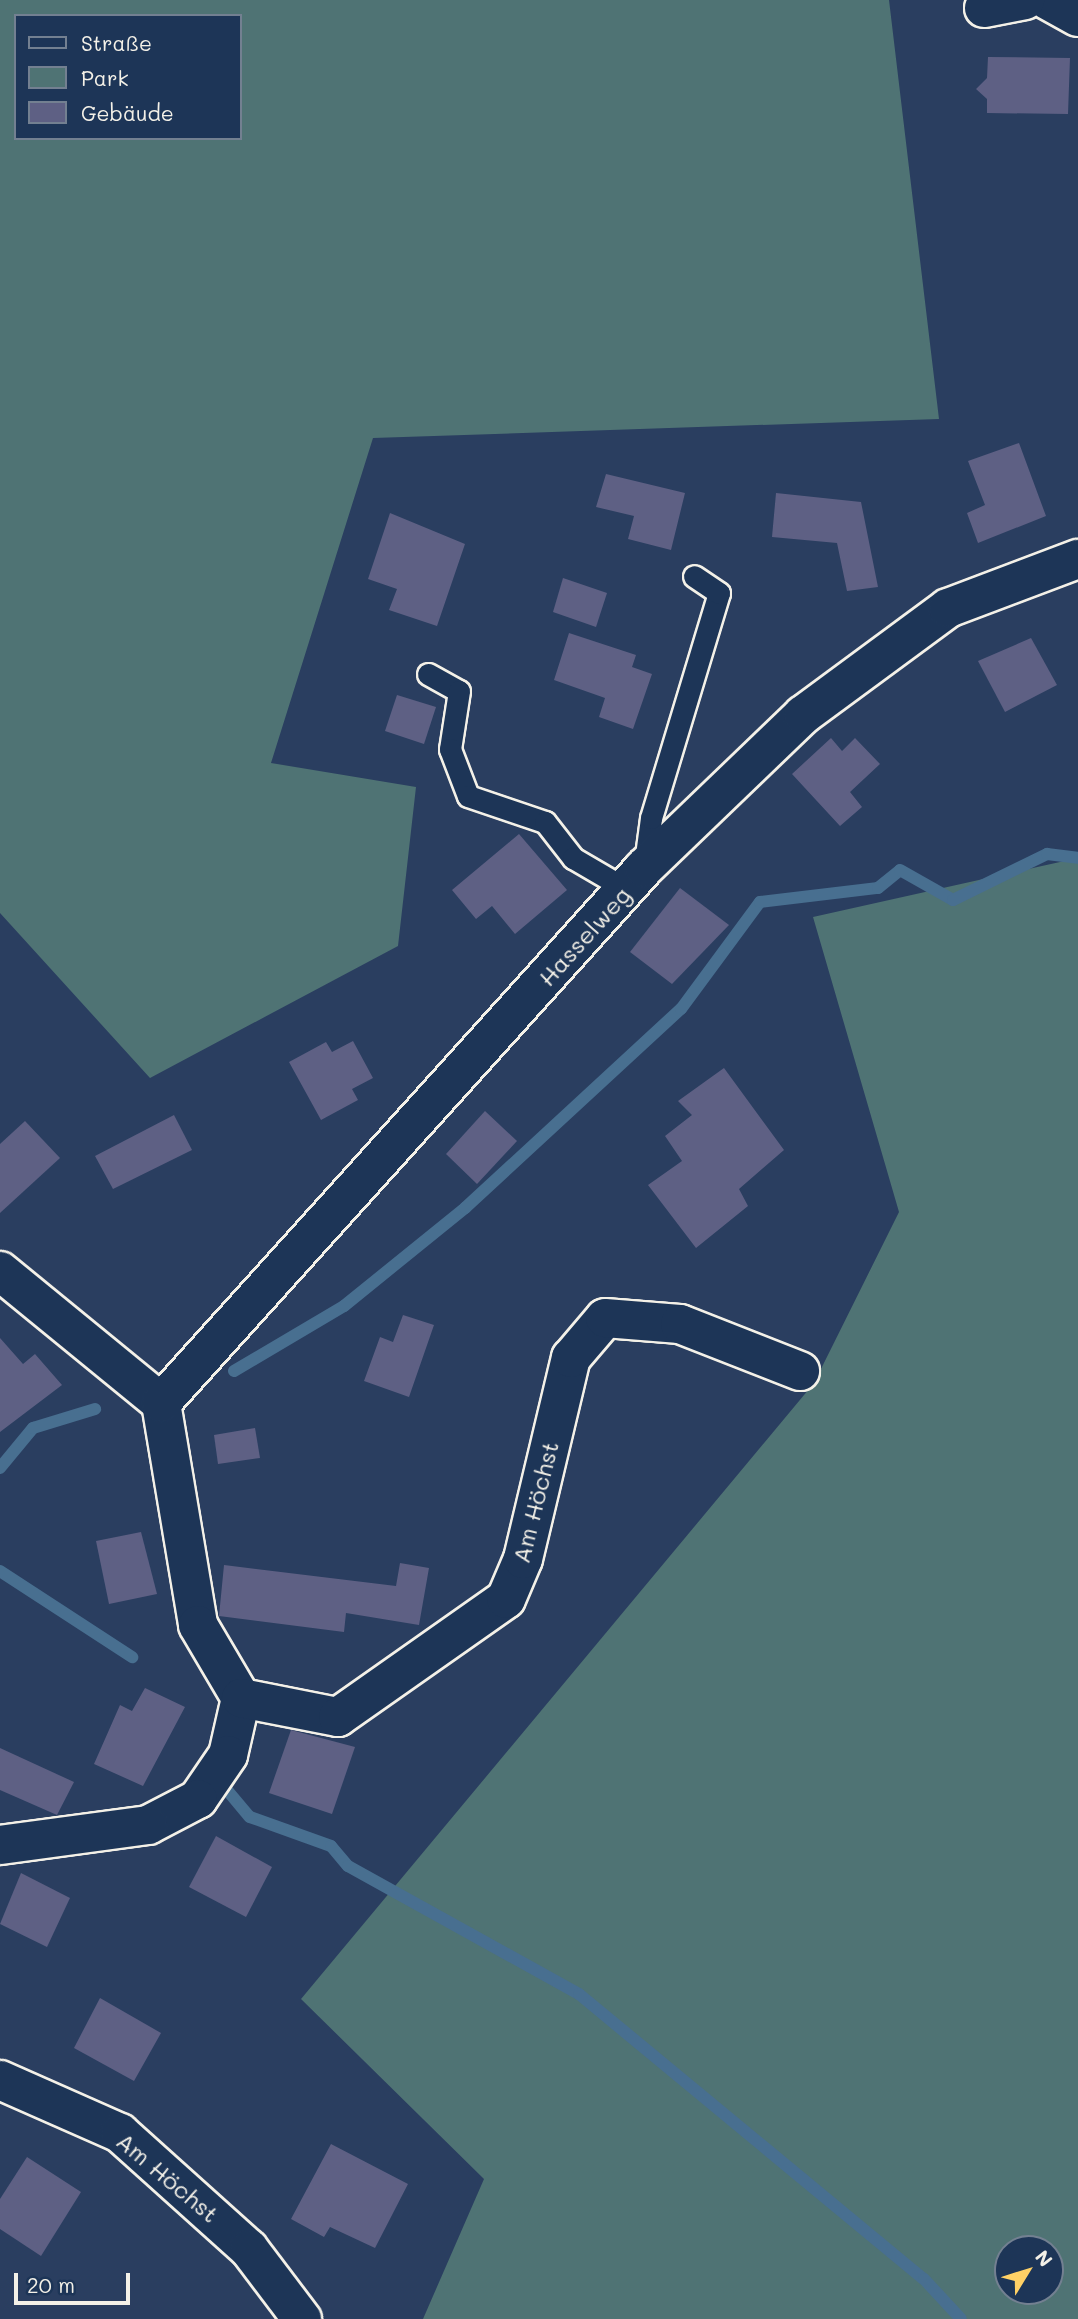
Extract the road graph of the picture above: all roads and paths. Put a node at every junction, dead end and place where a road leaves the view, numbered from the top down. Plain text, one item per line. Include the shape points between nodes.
1 (1025, 0) edge
2 (1046, 0) edge
3 (984, 8) dead end
4 (1078, 17) edge
5 (1078, 559) edge
6 (694, 576) dead end
7 (428, 674) dead end
8 (635, 878) junction
9 (0, 1271) edge
10 (800, 1371) dead end
11 (161, 1403) junction
12 (241, 1698) junction
13 (0, 1845) edge
14 (0, 2080) edge
15 (302, 2319) edge

1 - 3 street
2 - 4 street
5 - 8 street, Hasselweg via 948,608 803,715
6 - 8 lane via 719,593
7 - 8 lane via 459,691 450,749 468,796 545,821 573,858
8 - 11 street, Hasselweg
9 - 11 street
10 - 12 street, Am Höchst via 680,1324 605,1318 571,1358 523,1559 506,1599 338,1717
11 - 12 street via 198,1625
12 - 13 street via 228,1755 198,1799 148,1825
14 - 15 street, Am Höchst via 120,2133 249,2249

